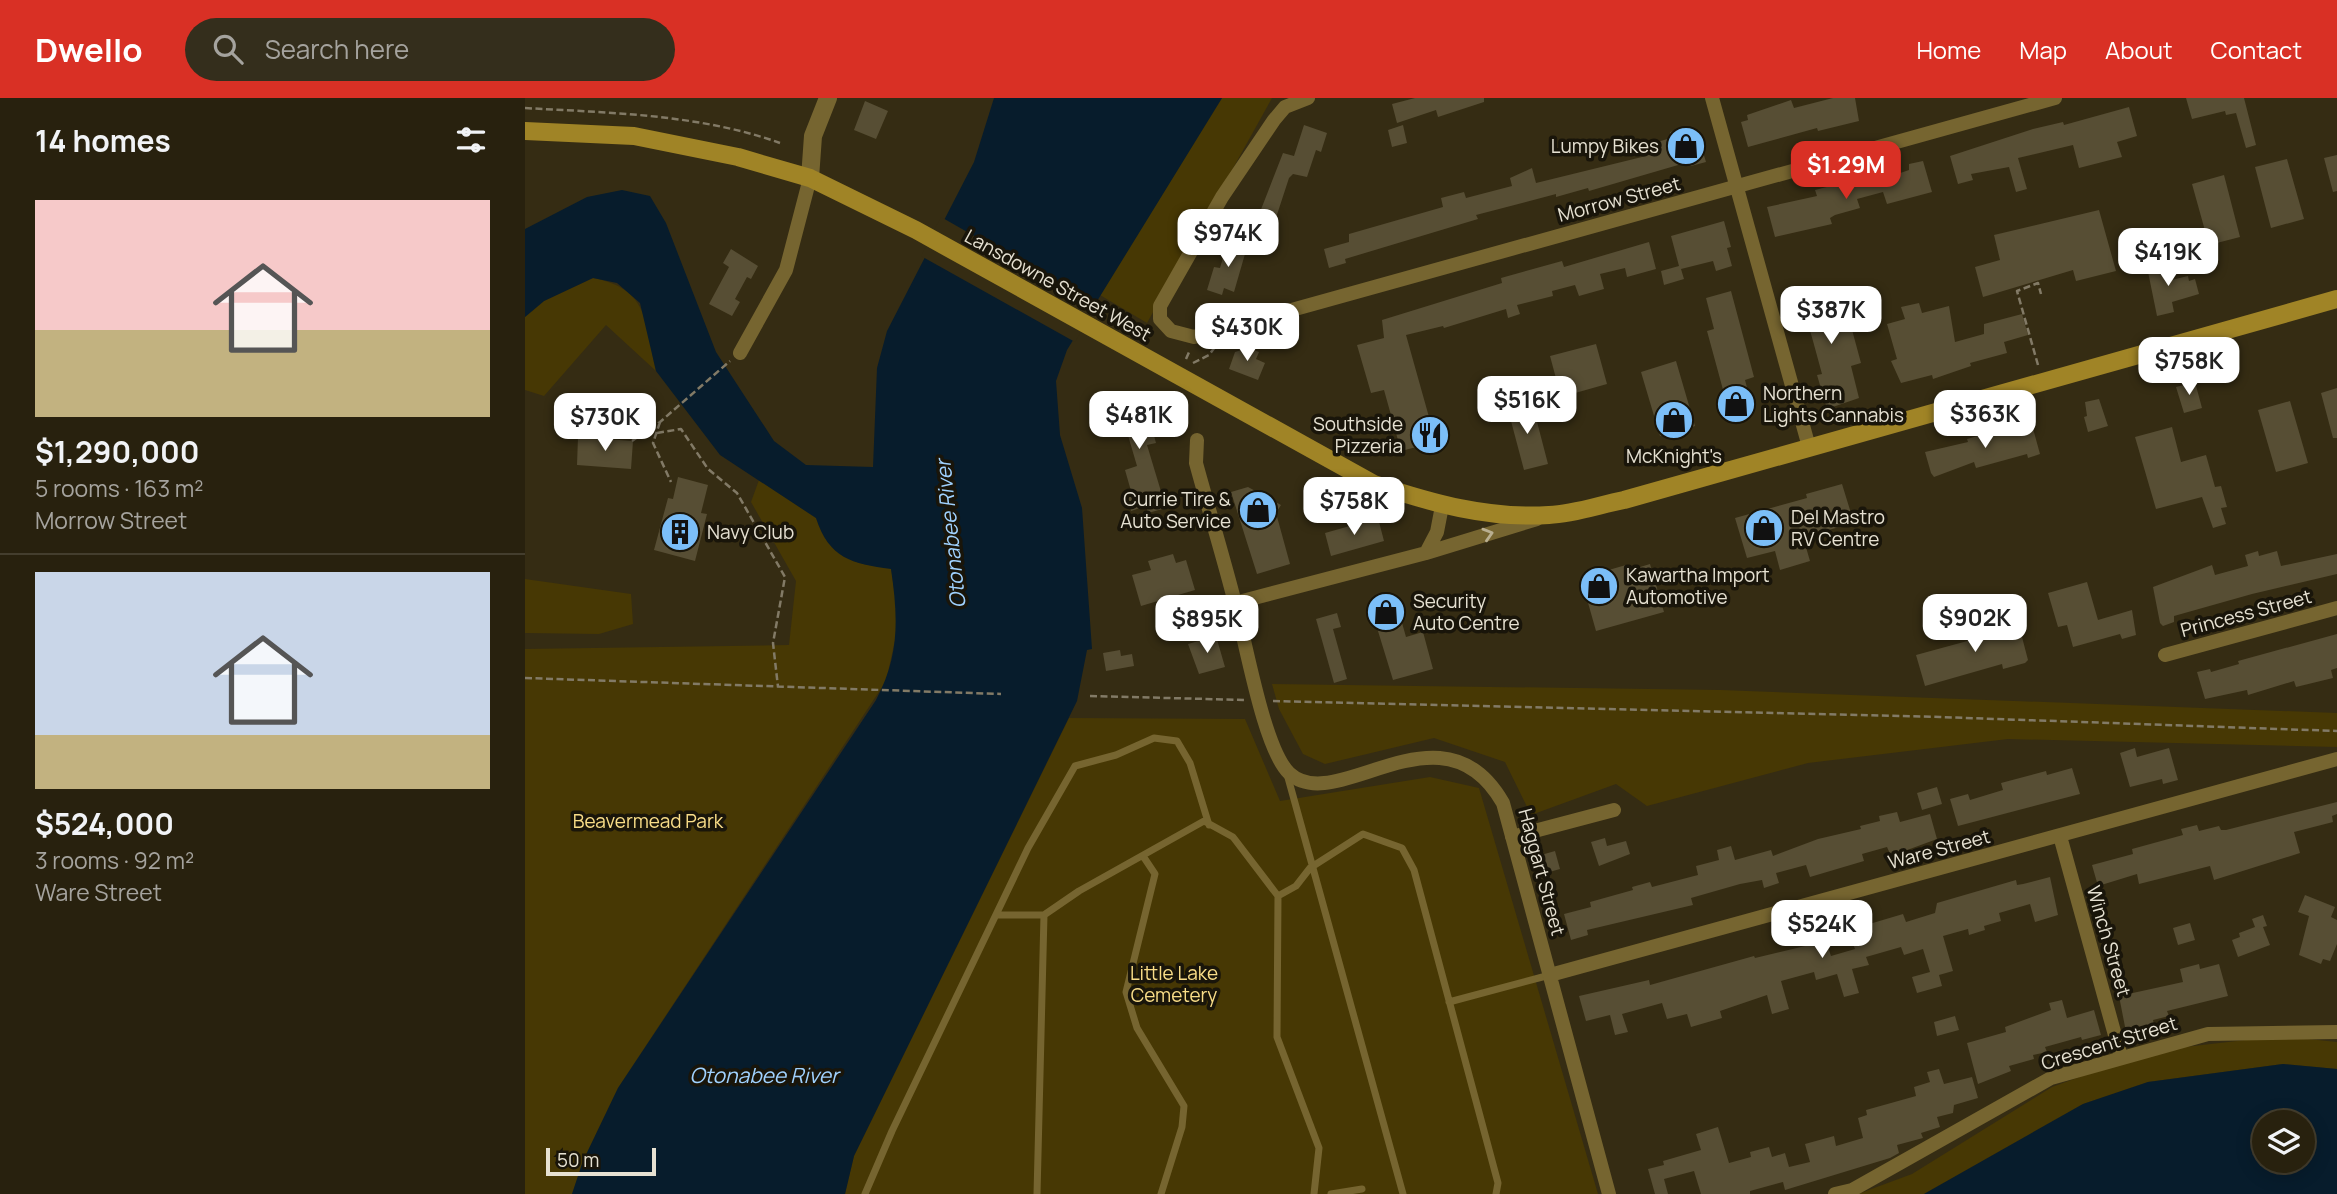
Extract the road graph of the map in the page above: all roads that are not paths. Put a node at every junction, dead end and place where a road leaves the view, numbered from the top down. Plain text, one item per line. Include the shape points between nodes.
1 (828, 98) edge
2 (1712, 98) edge
3 (2055, 98) edge
4 (1304, 99) edge
5 (525, 131) edge
6 (810, 178) junction
7 (1737, 187) junction
8 (2337, 299) edge
9 (735, 357) road end
10 (1197, 440) dead end
11 (1809, 447) junction
12 (1442, 506) junction
13 (1551, 515) junction
14 (1426, 553) junction
15 (1235, 603) junction
16 (2337, 608) edge
17 (2165, 656) dead end
18 (2337, 759) edge
19 (1286, 770) junction
20 (1614, 810) dead end
21 (1209, 825) junction
22 (2060, 836) junction
23 (1512, 837) junction
24 (1143, 856) junction
25 (1312, 866) junction
26 (1278, 896) junction
27 (997, 915) junction
28 (1044, 915) junction
29 (1550, 975) junction
30 (1449, 1002) junction
31 (2337, 1032) edge
32 (2121, 1056) junction
33 (1362, 1189) dead end
34 (865, 1194) edge
35 (1037, 1194) edge
36 (1161, 1194) edge
37 (1314, 1194) edge
38 (1331, 1194) edge
39 (1403, 1194) edge
40 (1496, 1194) edge
41 (1609, 1194) edge
42 (1835, 1194) edge

1 - 6 street via 813,136
2 - 7 street
3 - 7 street, Morrow Street
4 - 7 street, Morrow Street via 1285,107 1274,120 1222,197 1160,306 1160,319 1171,331 1194,337
5 - 6 main road, Lansdowne Street West via 634,136 738,157
6 - 9 street via 786,270
6 - 12 main road, Lansdowne Street West via 916,230 1374,484
7 - 11 street
8 - 11 main road, Lansdowne Street West
10 - 15 street via 1196,463
11 - 13 main road, Lansdowne Street West via 1623,500
12 - 13 main road, Lansdowne Street West via 1491,514
12 - 14 street via 1437,533
14 -> 13 street
14 - 15 street
15 - 19 street via 1260,700
16 - 17 street, Princess Street
18 - 22 street, Ware Street
19 - 23 street, Haggart Street via 1296,779 1314,783 1410,761 1439,758 1465,762 1494,788
19 - 25 lane
20 - 23 street
21 - 24 lane via 1204,821
21 - 26 lane via 1233,837
21 - 27 lane via 1190,764 1177,741 1154,738 1075,766 1028,848
22 - 29 street, Ware Street
22 - 32 street, Winch Street
23 - 29 street, Haggart Street
24 - 28 lane
24 - 36 lane via 1155,874 1126,992 1137,1028 1184,1107
25 - 26 lane via 1296,887
25 - 30 lane via 1363,834 1402,848 1414,870
25 - 39 lane
26 - 37 lane via 1277,1037 1319,1148
27 - 28 lane
27 - 34 lane
28 - 35 lane
29 - 30 lane
29 - 41 street, Haggart Street
30 - 40 lane via 1497,1183
31 - 32 street, Crescent Street via 2208,1034
32 - 42 street, Crescent Street via 2051,1077 1852,1190
33 - 38 lane

